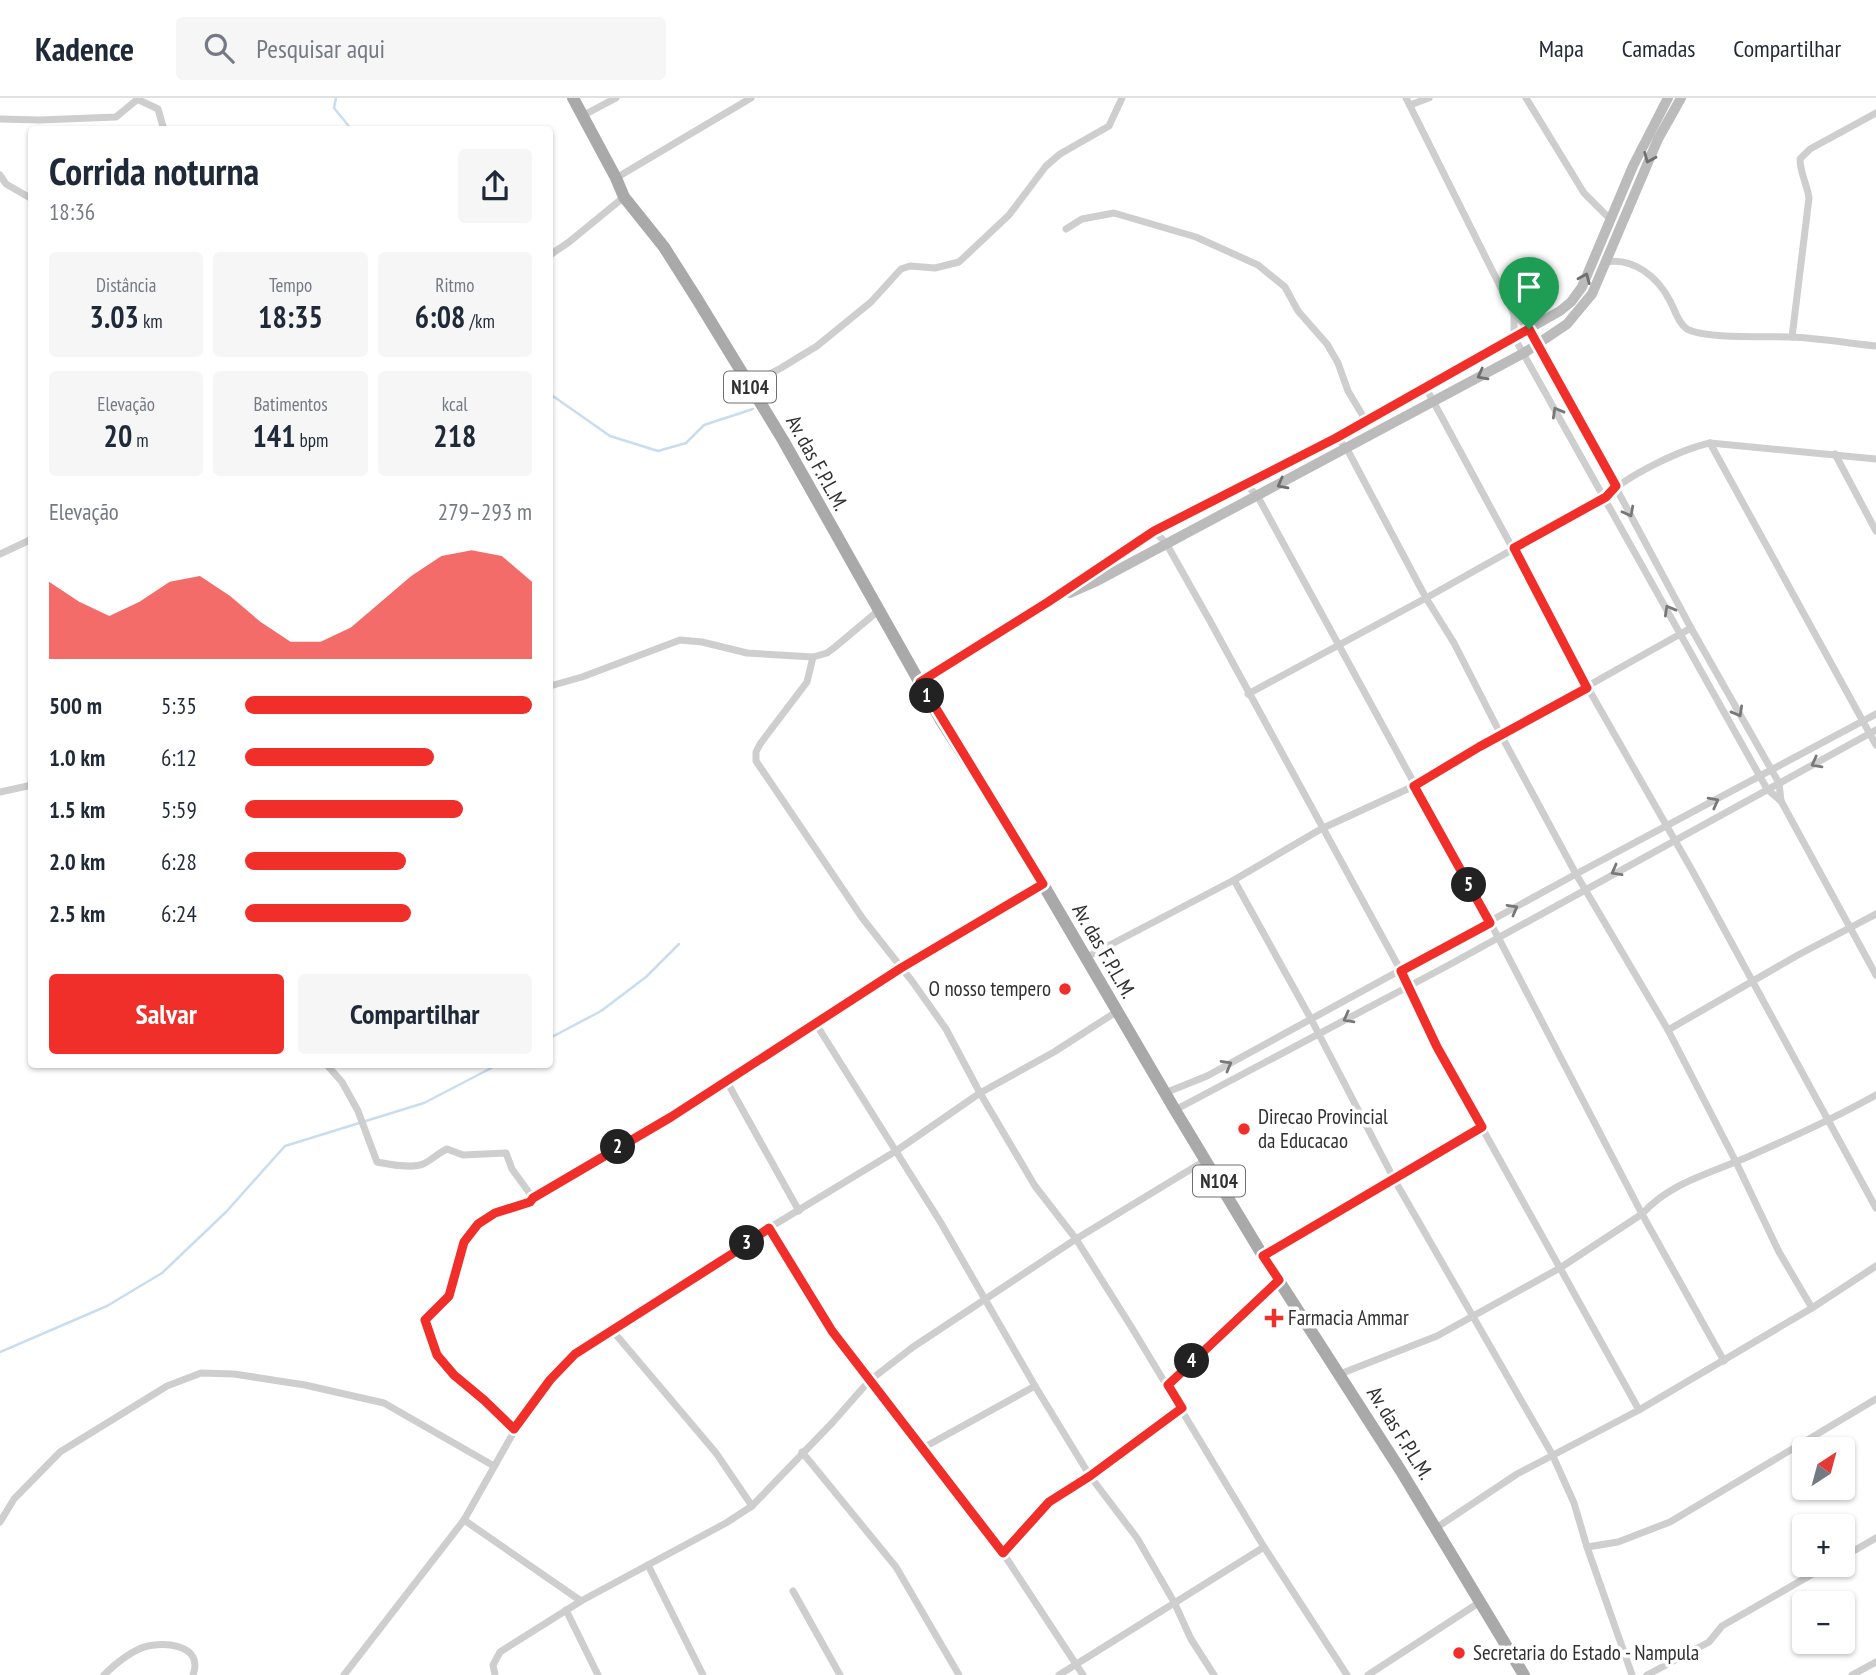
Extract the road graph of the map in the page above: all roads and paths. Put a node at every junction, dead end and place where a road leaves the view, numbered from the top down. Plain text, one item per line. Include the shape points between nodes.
1 (138, 98) edge
2 (573, 98) edge
3 (617, 98) edge
4 (751, 98) edge
5 (1122, 98) edge
6 (1429, 98) edge
7 (1526, 98) edge
8 (1668, 98) edge
9 (1681, 98) edge
10 (1408, 102) edge
11 (1876, 113) edge
12 (581, 116) junction
13 (0, 119) edge
14 (163, 126) edge
15 (0, 176) edge
16 (616, 178) junction
17 (28, 197) edge
18 (624, 197) junction
19 (1610, 219) junction
20 (1066, 229) dead end
21 (553, 253) edge
22 (1605, 262) junction
23 (1514, 314) junction
24 (1529, 329) junction
25 (1514, 337) junction
26 (1792, 337) junction
27 (1539, 344) junction
28 (1876, 346) edge
29 (1524, 353) junction
30 (749, 385) junction
31 (1426, 387) junction
32 (1434, 400) junction
33 (1366, 421) junction
34 (1336, 438) junction
35 (1710, 443) junction
36 (1347, 449) junction
37 (1835, 454) junction
38 (1876, 459) edge
39 (1245, 483) junction
40 (1616, 486) junction
41 (1258, 497) junction
42 (1606, 497) junction
43 (1154, 531) junction
44 (1876, 531) edge
45 (28, 541) edge
46 (1166, 543) junction
47 (1514, 548) junction
48 (0, 554) edge
49 (1426, 598) junction
50 (1048, 602) junction
51 (878, 611) junction
52 (1691, 628) junction
53 (1682, 634) junction
54 (1339, 646) junction
55 (813, 657) junction
56 (920, 682) junction
57 (553, 685) edge
58 (1587, 688) junction
59 (1248, 694) junction
60 (1876, 714) edge
61 (1863, 721) junction
62 (1873, 731) edge
63 (1501, 735) junction
64 (1876, 745) edge
65 (1771, 771) junction
66 (1761, 777) junction
67 (1779, 783) junction
68 (28, 786) edge
69 (1414, 786) junction
70 (1767, 789) junction
71 (0, 792) edge
72 (1781, 801) junction
73 (1667, 827) junction
74 (1321, 829) junction
75 (1674, 839) junction
76 (1576, 874) junction
77 (1234, 880) junction
78 (1043, 884) junction
79 (1585, 888) junction
80 (1876, 915) edge
81 (1490, 923) junction
82 (1851, 929) junction
83 (1498, 937) junction
84 (1085, 958) junction
85 (901, 968) junction
86 (1401, 971) junction
87 (1876, 975) edge
88 (1753, 982) junction
89 (1408, 986) junction
90 (1116, 1012) junction
91 (1311, 1019) junction
92 (816, 1024) junction
93 (1668, 1030) junction
94 (1318, 1034) junction
95 (330, 1068) edge
96 (726, 1080) junction
97 (980, 1093) junction
98 (1165, 1093) junction
99 (1876, 1095) edge
100 (1175, 1110) junction
101 (1827, 1122) junction
102 (1482, 1127) junction
103 (896, 1151) junction
104 (1207, 1160) junction
105 (1736, 1162) junction
106 (1394, 1179) junction
107 (533, 1198) junction
108 (1876, 1208) edge
109 (799, 1211) junction
110 (1642, 1214) junction
111 (769, 1228) junction
112 (1076, 1239) junction
113 (1263, 1256) junction
114 (1876, 1266) edge
115 (1560, 1268) junction
116 (1279, 1280) junction
117 (986, 1298) junction
118 (1812, 1308) junction
119 (1474, 1317) junction
120 (612, 1330) junction
121 (1724, 1361) junction
122 (1340, 1374) junction
123 (869, 1381) junction
124 (1168, 1385) junction
125 (1035, 1387) junction
126 (1876, 1399) edge
127 (1182, 1408) junction
128 (1639, 1410) junction
129 (514, 1429) junction
130 (921, 1449) junction
131 (802, 1452) junction
132 (1552, 1454) junction
133 (494, 1466) junction
134 (1090, 1476) junction
135 (752, 1506) junction
136 (464, 1520) junction
137 (0, 1522) edge
138 (1436, 1528) junction
139 (1876, 1538) edge
140 (1264, 1547) junction
141 (1587, 1547) junction
142 (1855, 1550) edge
143 (1003, 1553) junction
144 (648, 1565) junction
145 (1807, 1577) edge
146 (793, 1591) dead end
147 (581, 1601) junction
148 (1481, 1601) junction
149 (1174, 1602) junction
150 (566, 1611) junction
151 (1876, 1661) edge
152 (1077, 1665) junction
153 (104, 1675) edge
154 (192, 1675) edge
155 (344, 1675) edge
156 (495, 1675) edge
157 (598, 1675) edge
158 (703, 1675) edge
159 (840, 1675) edge
160 (959, 1675) edge
161 (1059, 1675) edge
162 (1083, 1675) edge
163 (1214, 1675) edge
164 (1347, 1675) edge
165 (1368, 1675) edge
166 (1524, 1675) edge
167 (1632, 1675) edge
168 (1647, 1675) edge
169 (1852, 1675) edge

1 - 13 street via 116,117
1 - 14 street via 158,109
2 - 12 main road, Av. das F.P.L.M. / N104
3 - 12 street
4 - 16 street
5 - 30 street via 1109,125 1046,166 1009,215 959,262 901,269 871,302 817,345
6 - 10 street
7 - 19 street via 1584,193
8 - 19 street
9 -> 22 street via 1658,139
10 - 23 street
11 - 26 street via 1800,159 1809,198
12 - 16 main road, Av. das F.P.L.M. / N104
15 - 17 street
16 - 18 main road, Av. das F.P.L.M. / N104
18 - 21 street
18 - 30 main road, Av. das F.P.L.M. / N104 via 664,247
24 -> 19 street via 1571,302
20 - 33 street via 1082,219 1114,213 1196,237 1258,265 1285,286 1298,312 1327,344
22 - 26 street via 1634,264 1651,277 1687,329
22 - 27 street via 1592,294 1579,311
23 - 24 street
23 - 25 street
24 - 25 street
24 - 27 street
25 - 29 street
25 - 31 street
26 - 28 street
27 - 29 street
27 - 40 street
29 -> 32 street
42 -> 29 street
30 - 51 main road, Av. das F.P.L.M. / N104
31 - 32 street
31 - 33 street
32 - 36 street
32 - 47 street
33 - 34 street
34 - 36 street
34 - 39 street
35 - 37 street
35 - 40 street via 1692,447
35 - 61 street
36 -> 41 street
36 - 49 street
37 - 38 street
37 - 44 street
39 - 41 street
39 - 43 street
40 - 42 street
40 -> 52 street
41 - 46 street
41 - 54 street
42 - 47 street
53 -> 42 street
43 - 46 street
43 - 50 street
45 - 48 street
46 - 50 street
46 - 59 street
47 - 49 street
47 - 58 street
49 - 54 street
49 - 63 street
50 - 56 street
51 - 55 street via 827,653
51 - 56 main road, Av. das F.P.L.M. / N104
52 - 53 street
52 -> 65 street
53 - 58 street
53 - 66 street
54 - 59 street
54 - 69 street
55 - 57 street via 747,653 680,640
55 - 85 street via 807,682 760,744 756,761
56 - 78 main road, Av. das F.P.L.M. / N104
58 - 63 street
58 - 73 street
59 - 74 street
60 - 61 street
61 - 62 street
61 - 65 street
62 - 64 street
62 -> 67 street
63 - 69 street
63 - 76 street
65 - 66 street
65 - 67 street
66 - 70 street
73 -> 66 street
67 - 70 street
67 - 72 street
68 - 71 street
69 - 74 street
69 - 81 street
70 - 72 street
70 - 75 street
72 - 82 street
73 - 75 street
73 - 76 street
74 - 77 street
74 - 86 street
75 -> 79 street
75 - 88 street
76 - 79 street
81 -> 76 street
77 - 84 street
77 - 91 street
78 - 84 main road, Av. das F.P.L.M. / N104
78 - 85 street
79 - 83 street
79 - 93 street
80 - 82 street
81 - 83 street
81 - 86 street
82 - 87 street
82 - 88 street
83 - 89 street
83 - 110 street
84 - 90 main road, Av. das F.P.L.M. / N104
85 - 92 street
85 - 97 street via 946,1029
86 - 89 street
86 - 91 street
88 - 93 street
88 - 101 street
89 -> 94 street
89 - 102 street
90 - 97 street
90 - 98 main road, Av. das F.P.L.M. / N104
91 - 94 street
98 -> 91 street via 1207,1076
92 - 96 street
92 - 103 street
93 - 105 street
94 - 100 street
94 - 106 street
95 - 107 street via 358,1111 377,1162 414,1166 447,1149 463,1155 506,1153
96 - 107 street
96 - 109 street
97 - 103 street
97 - 112 street via 1035,1185
98 - 100 main road, Av. das F.P.L.M. / N104
99 - 101 street
100 - 104 main road, Av. das F.P.L.M. / N104
101 - 105 street
101 - 108 street
102 - 106 street
102 - 115 street
103 - 109 street
103 - 117 street
104 - 112 street
104 - 113 main road, Av. das F.P.L.M. / N104
105 - 110 street via 1686,1181
105 - 118 street
106 - 113 street
106 - 119 street
107 - 129 street via 478,1224 464,1242 449,1296 425,1320 437,1355
109 - 111 street
110 - 115 street
110 - 121 street
111 - 120 street
111 - 123 street via 832,1331
112 - 117 street
112 - 124 street
113 - 116 main road, Av. das F.P.L.M. / N104
114 - 118 street
115 - 119 street
115 - 128 street
116 - 122 main road, Av. das F.P.L.M. / N104
116 - 124 street
117 - 123 street
117 - 125 street
118 - 121 street
119 - 122 street via 1406,1350
119 - 132 street
120 - 129 street via 575,1354
120 - 135 street via 716,1453
121 - 128 street
122 - 138 main road, Av. das F.P.L.M. / N104
123 - 130 street
123 - 131 street
124 - 127 street
125 - 130 street
125 - 134 street
126 - 141 street via 1670,1522 1618,1542
127 - 134 street
127 - 140 street
128 - 132 street
129 - 133 street
130 - 143 street
131 - 135 street
131 - 160 street via 896,1567
132 - 138 street
132 - 141 street
133 - 136 street
133 - 137 street via 384,1403 305,1385 201,1373 167,1386 60,1452 14,1499
134 - 143 street via 1049,1502
134 - 149 street via 1137,1538
135 - 144 street
136 - 147 street
136 - 155 street
138 - 148 main road, Av. das F.P.L.M. / N104
139 - 142 street
140 - 149 street
140 - 164 street
141 - 167 street
143 - 152 street
144 - 147 street
144 - 158 street
145 - 168 street via 1722,1626 1709,1642
146 - 159 street
147 - 150 street
148 - 165 street
148 - 166 main road, Av. das F.P.L.M. / N104
149 - 152 street
149 - 163 street
150 - 156 street via 500,1652 493,1665
150 - 157 street
151 - 169 street
152 - 161 street
152 - 162 street
153 - 154 street via 139,1649 161,1643 192,1654

